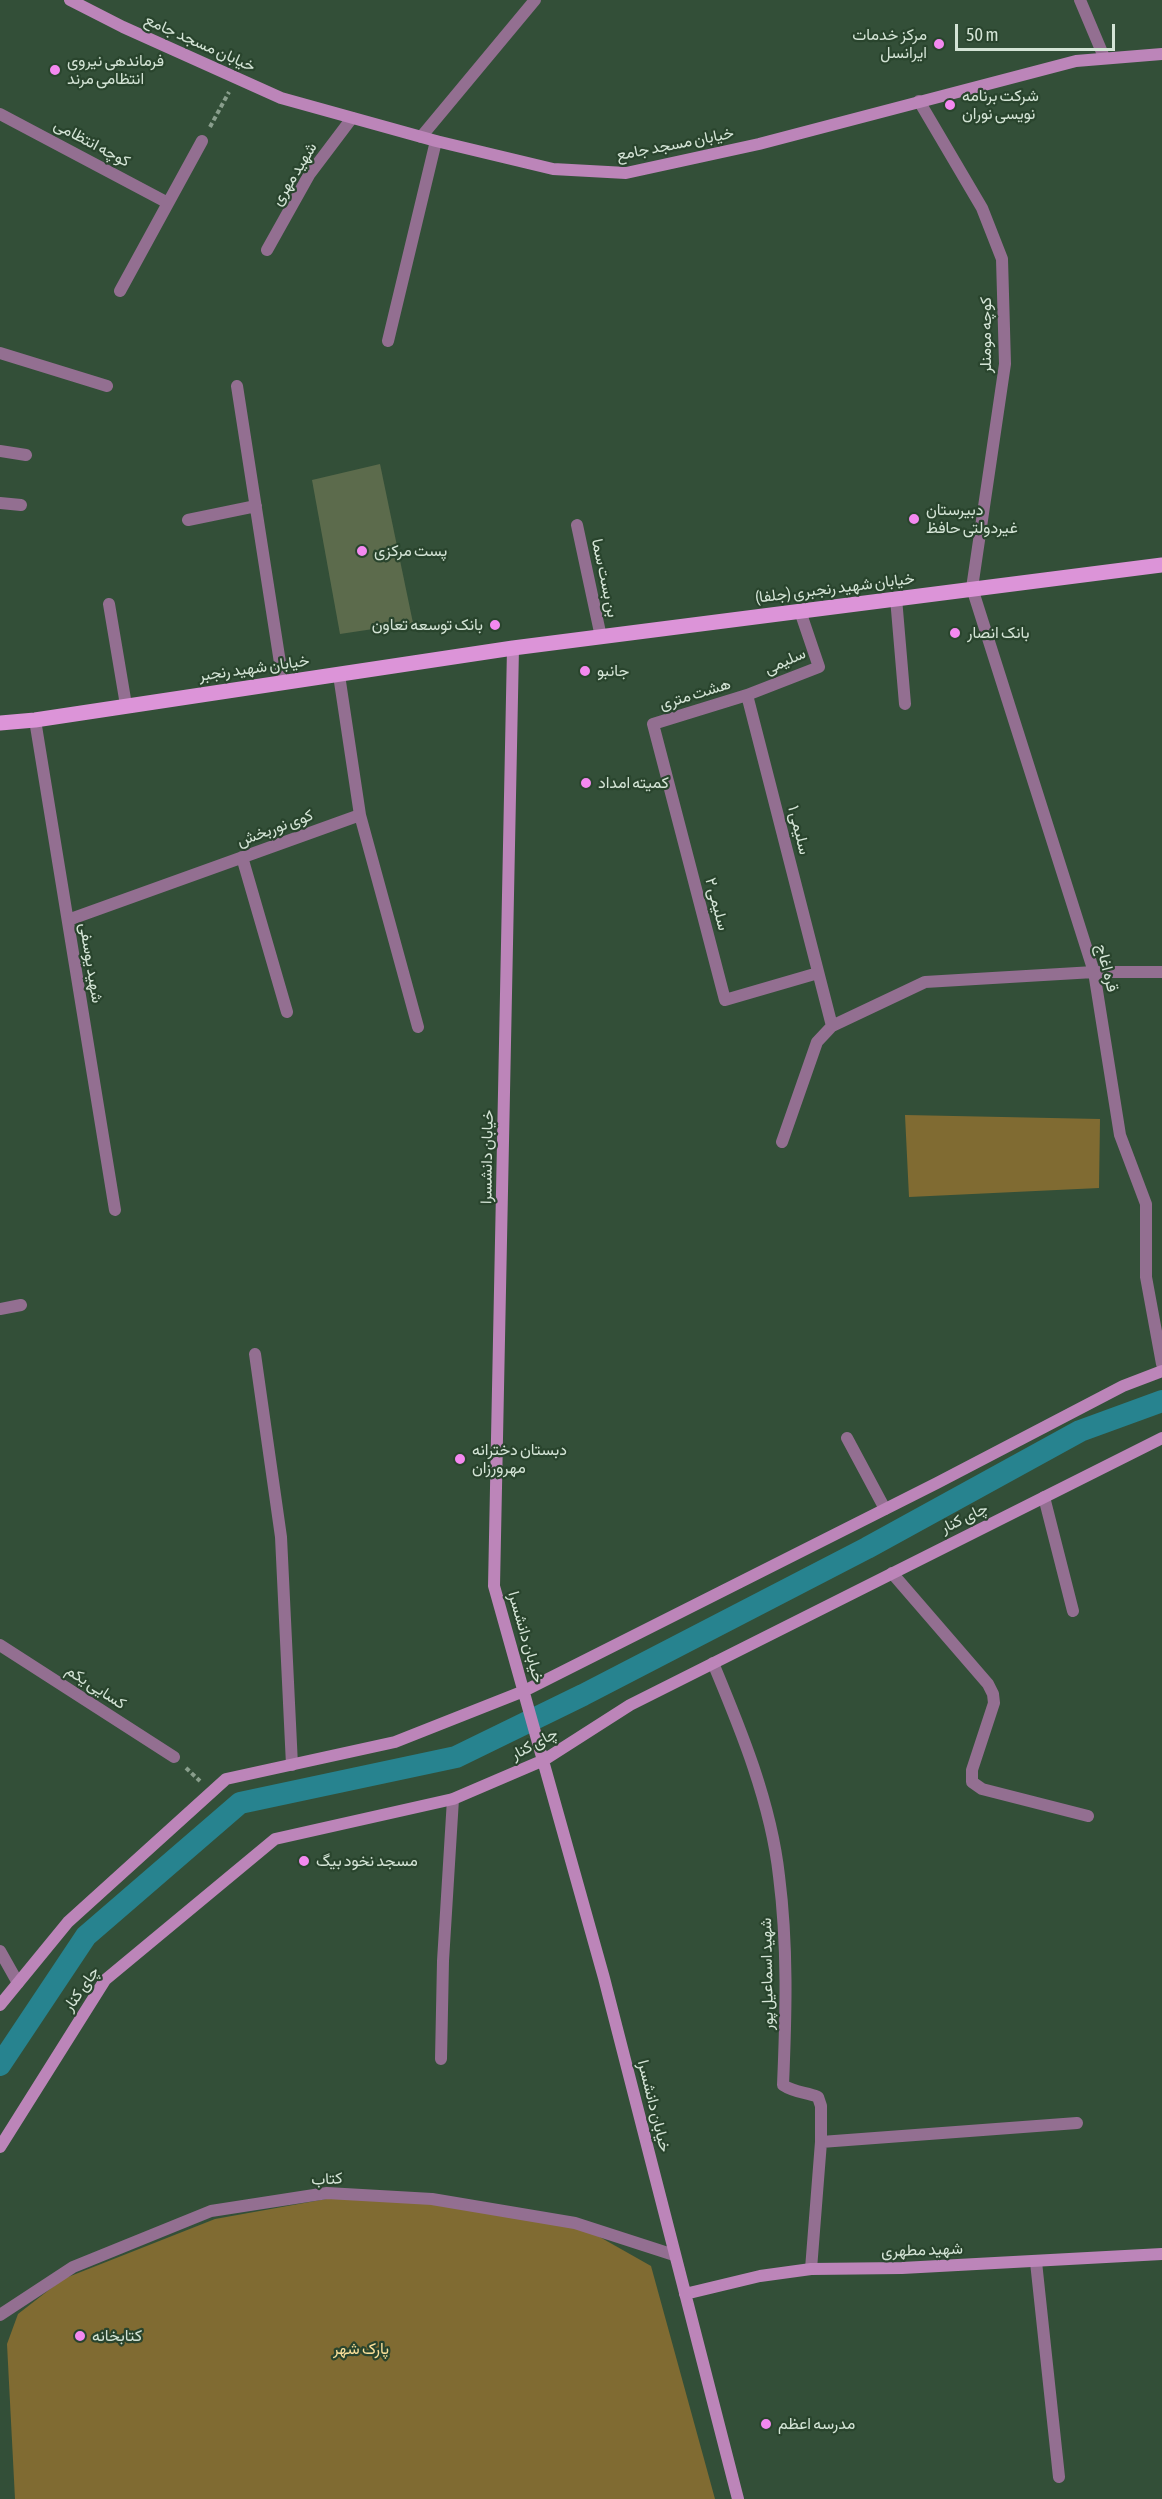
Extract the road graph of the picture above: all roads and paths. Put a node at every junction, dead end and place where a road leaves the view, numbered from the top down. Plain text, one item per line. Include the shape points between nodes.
1 (70, 0) edge
2 (535, 0) edge
3 (1080, 0) edge
4 (1162, 54) edge
5 (1104, 57) junction
6 (229, 92) dead end
7 (919, 101) junction
8 (0, 114) edge
9 (352, 118) junction
10 (421, 137) junction
11 (202, 141) joint
12 (436, 141) junction
13 (168, 203) junction
14 (267, 250) dead end
15 (120, 291) dead end
16 (388, 341) dead end
17 (0, 353) edge
18 (107, 386) dead end
19 (237, 386) dead end
20 (0, 451) edge
21 (26, 455) dead end
22 (0, 503) edge
23 (21, 505) dead end
24 (256, 506) junction
25 (188, 520) dead end
26 (577, 525) dead end
27 (1162, 565) edge
28 (972, 588) junction
29 (896, 598) junction
30 (109, 604) dead end
31 (800, 611) junction
32 (601, 637) junction
33 (513, 648) junction
34 (339, 675) junction
35 (282, 682) junction
36 (747, 695) junction
37 (904, 704) dead end
38 (126, 705) junction
39 (35, 720) junction
40 (0, 723) edge
41 (653, 724) joint
42 (360, 815) junction
43 (242, 857) junction
44 (68, 920) junction
45 (1094, 972) junction
46 (1162, 972) edge
47 (818, 974) junction
48 (287, 1012) dead end
49 (832, 1026) junction
50 (418, 1027) dead end
51 (782, 1142) dead end
52 (115, 1210) dead end
53 (21, 1305) dead end
54 (0, 1309) edge
55 (255, 1354) dead end
56 (1162, 1364) edge
57 (1162, 1371) edge
58 (847, 1438) dead end
59 (1162, 1438) edge
60 (1044, 1497) junction
61 (885, 1509) junction
62 (892, 1573) junction
63 (1073, 1611) dead end
64 (0, 1645) edge
65 (713, 1663) junction
66 (524, 1690) junction
67 (174, 1757) joint
68 (544, 1760) junction
69 (292, 1765) junction
70 (212, 1792) junction
71 (453, 1799) junction
72 (1088, 1816) dead end
73 (0, 1951) edge
74 (18, 1983) junction
75 (0, 2005) edge
76 (441, 2059) dead end
77 (1077, 2124) dead end
78 (821, 2142) junction
79 (0, 2147) edge
80 (1162, 2254) edge
81 (674, 2255) junction
82 (1036, 2262) junction
83 (811, 2269) junction
84 (684, 2294) junction
85 (0, 2315) edge
86 (1059, 2478) dead end
87 (738, 2499) edge

1 - 9 street, خیابان مسجد جامع via 281,98
2 - 10 street
3 - 5 street
4 - 5 street, خیابان مسجد جامع
5 - 7 street, خیابان مسجد جامع
6 - 11 path
7 - 12 street, خیابان مسجد جامع via 759,144 626,173 553,169
7 - 28 street, کوچه مومنلر via 982,207 1002,260 1005,364
8 - 13 street, کوچه انتظامی
9 - 10 street, خیابان مسجد جامع
9 - 14 street, شهید مهری via 309,175
10 - 12 street, خیابان مسجد جامع
11 - 13 street
12 - 16 street
13 - 15 street
17 - 18 street
19 - 24 street
20 - 21 street
22 - 23 street
24 - 25 street
24 - 35 street
26 - 32 street, بن بست سما
27 - 28 main road, خیابان شهید رنجبری (جلفا)
28 - 29 main road, خیابان شهید رنجبری (جلفا)
28 - 45 street, قره اغاج
29 - 31 main road, خیابان شهید رنجبری (جلفا)
29 - 37 street
30 - 38 street
31 - 32 main road, خیابان شهید رنجبری (جلفا)
31 - 36 street, سلیمی via 819,666
32 - 33 main road, خیابان شهید رنجبری (جلفا)
33 - 34 main road, خیابان شهید رنجبر
33 - 66 street, خیابان دانشسرا via 495,1586
34 - 35 main road, خیابان شهید رنجبر
34 - 42 street
35 - 38 main road, خیابان شهید رنجبر
36 - 41 street, هشت متری
36 - 47 street, سلیمی ۱
38 - 39 main road, خیابان شهید رنجبر
39 - 40 main road, خیابان شهید رنجبر
39 - 44 street, شهید یوسفی
41 - 47 street, سلیمی ۲ via 725,999
42 - 43 street, کوی نوربخش
42 - 50 street
43 - 44 street, کوی نوربخش
43 - 48 street
44 - 52 street, شهید یوسفی
45 - 46 street
45 - 49 street via 925,982
45 - 56 street, قره اغاج via 1120,1135 1146,1204 1146,1277
47 - 49 street, سلیمی ۱
49 - 51 street via 817,1042
53 - 54 street
55 - 69 street via 281,1537
57 - 61 street via 1123,1386
58 - 61 street
59 - 60 street, چای کنار
60 - 62 street, چای کنار
60 - 63 street
61 - 66 street
62 - 65 street, چای کنار
62 - 72 street via 993,1694 994,1703 972,1770 972,1782
64 - 67 street, کسایی یکم
65 - 68 street, چای کنار via 630,1706
65 - 78 street, شهید اسماعیل پور via 748,1753 779,1874 787,1969 783,2085 793,2092 818,2097
66 - 68 street, خیابان دانشسرا
66 - 69 street via 395,1742
67 - 70 path
68 - 71 street, چای کنار
68 - 81 street, خیابان دانشسرا
69 - 70 street via 226,1779
70 - 74 street via 68,1922
71 - 76 street
71 - 79 street, چای کنار via 275,1839 105,1980
73 - 74 street
74 - 75 street
77 - 78 street
78 - 83 street, شهید اسماعیل پور
80 - 82 street, شهید مطهری
81 - 84 street, خیابان دانشسرا
81 - 85 street, کتاب via 575,2223 432,2199 327,2193 211,2211 73,2267
82 - 83 street, شهید مطهری
82 - 86 street
83 - 84 street, شهید مطهری
84 - 87 street, خیابان دانشسرا

